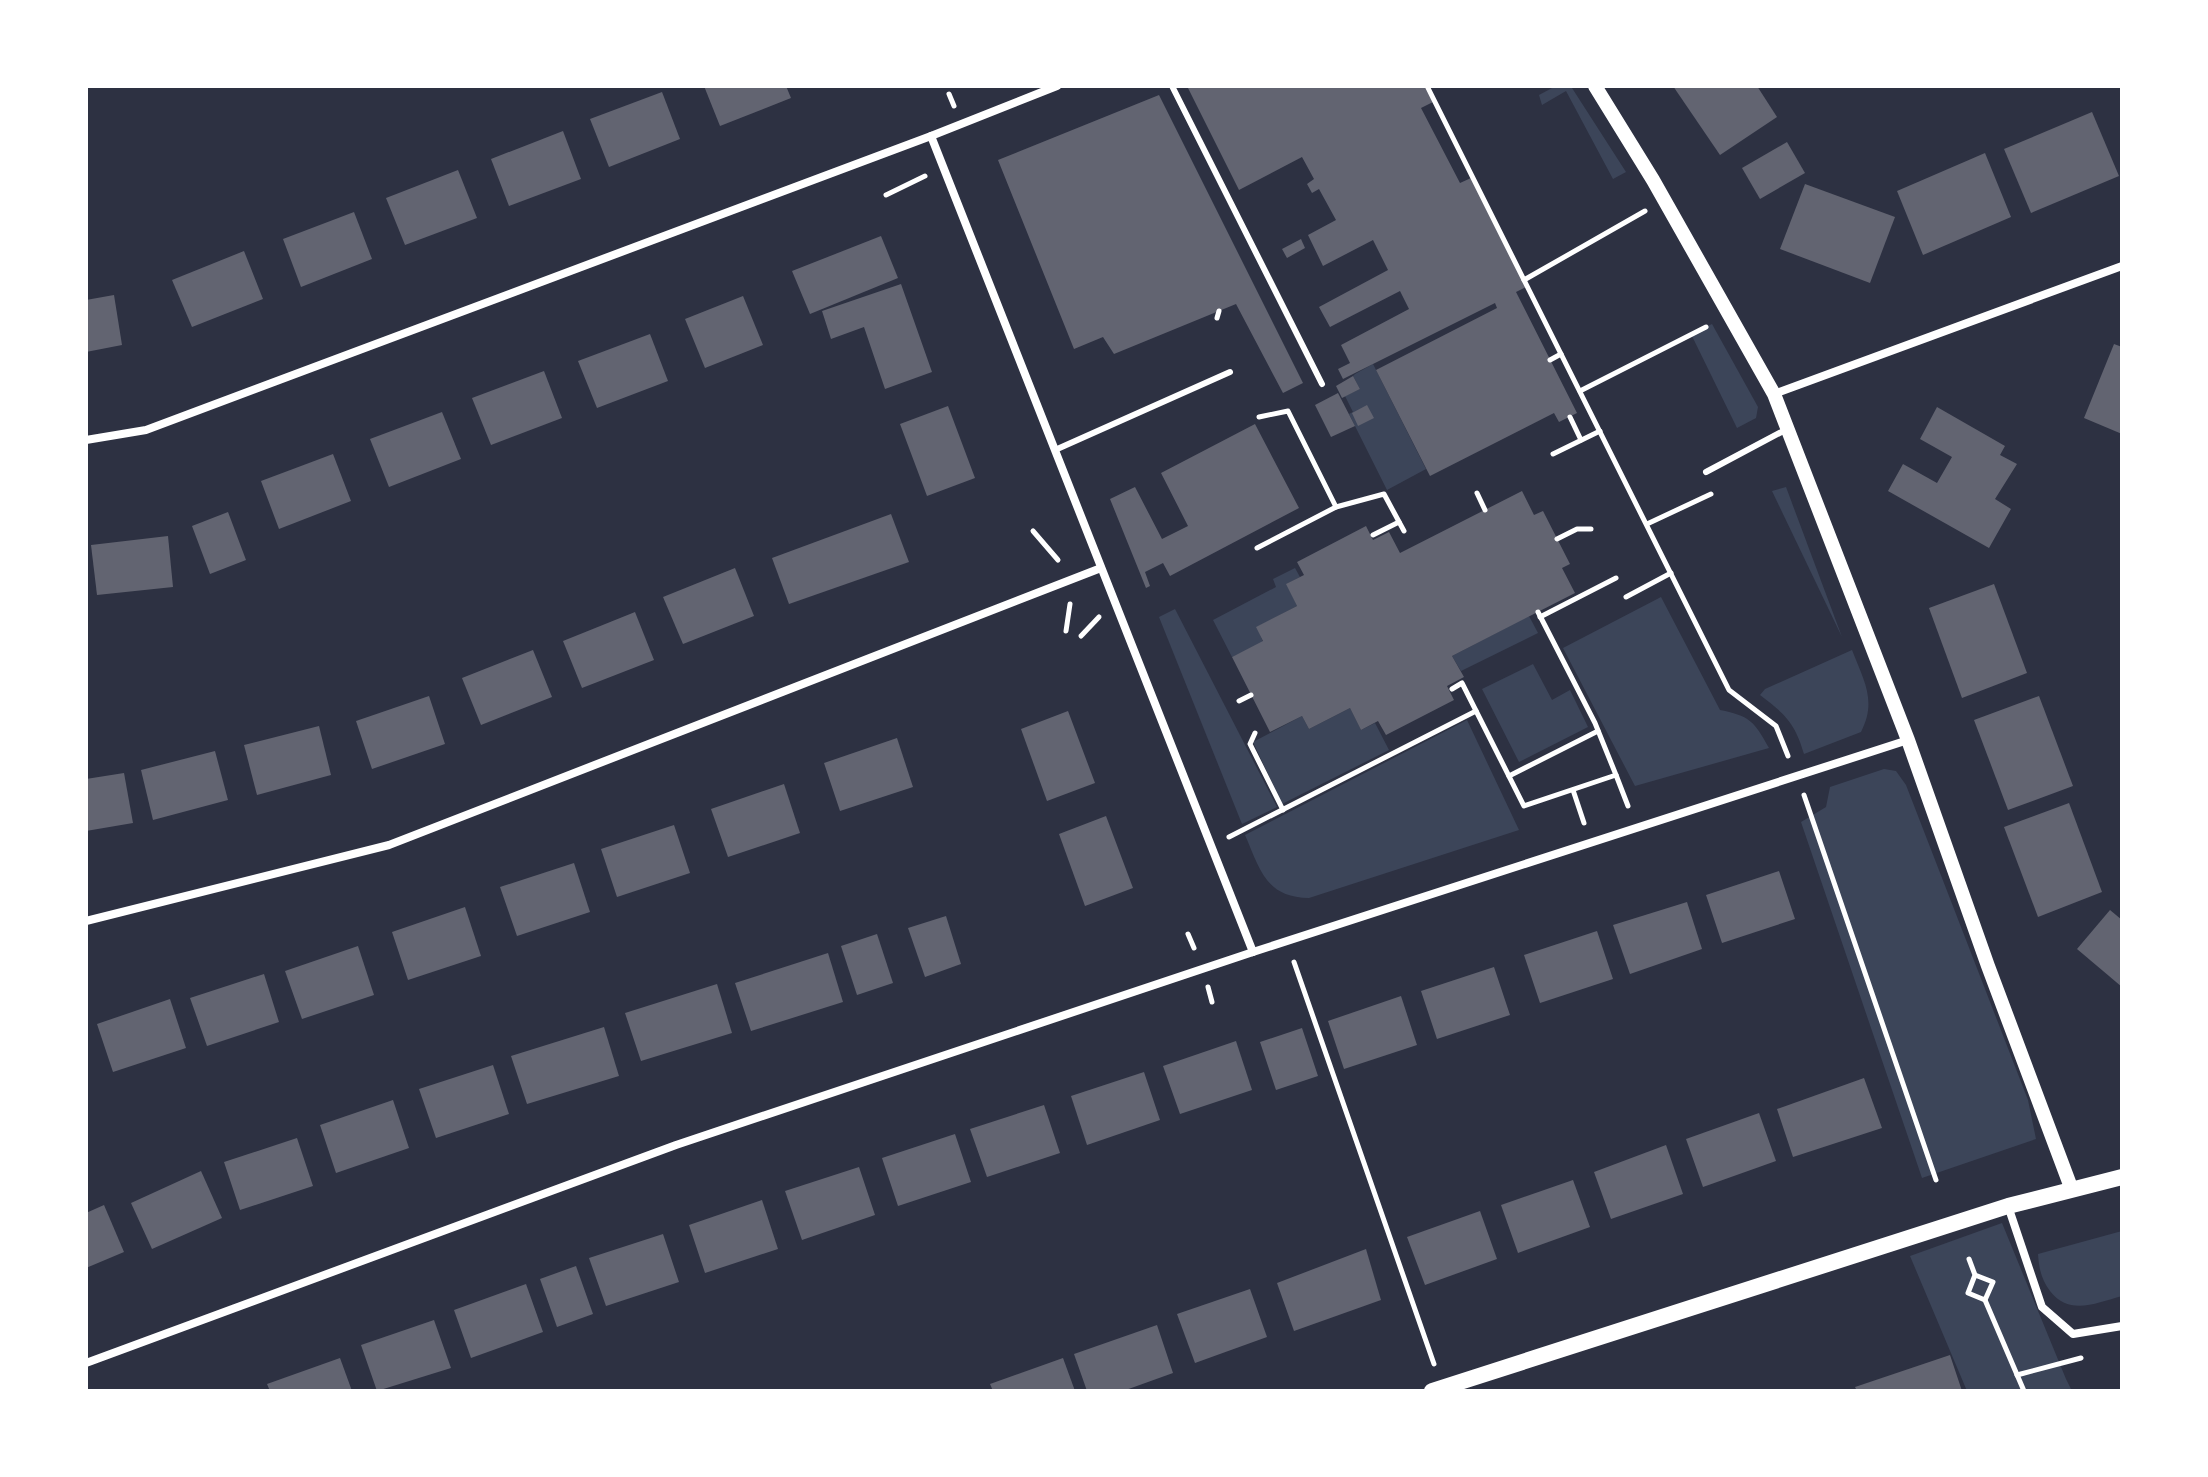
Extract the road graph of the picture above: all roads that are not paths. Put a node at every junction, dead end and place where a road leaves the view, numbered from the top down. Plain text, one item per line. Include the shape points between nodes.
1 (1057, 86) edge
2 (1172, 86) edge
3 (1595, 86) edge
4 (931, 136) junction
5 (2122, 266) edge
6 (1230, 372) dead end
7 (1322, 384) dead end
8 (1774, 394) junction
9 (1787, 429) junction
10 (86, 440) edge
11 (1055, 450) junction
12 (1706, 472) dead end
13 (1101, 568) junction
14 (1908, 740) junction
15 (86, 921) edge
16 (1253, 952) junction
17 (2122, 1177) edge
18 (2072, 1190) junction
19 (2008, 1206) junction
20 (2122, 1326) edge
21 (86, 1363) edge
22 (1432, 1391) edge

1 - 4 street
2 - 7 lane
3 - 8 street
4 - 10 street via 146,430
4 - 11 street
5 - 8 street
6 - 11 lane
8 - 9 street
9 - 12 lane
9 - 14 street
11 - 13 street
13 - 15 street via 389,845
13 - 16 street
14 - 16 street
14 - 18 street
16 - 21 street via 676,1145
17 - 18 main road
18 - 19 main road
19 - 20 street via 2042,1307 2073,1334
19 - 22 main road

